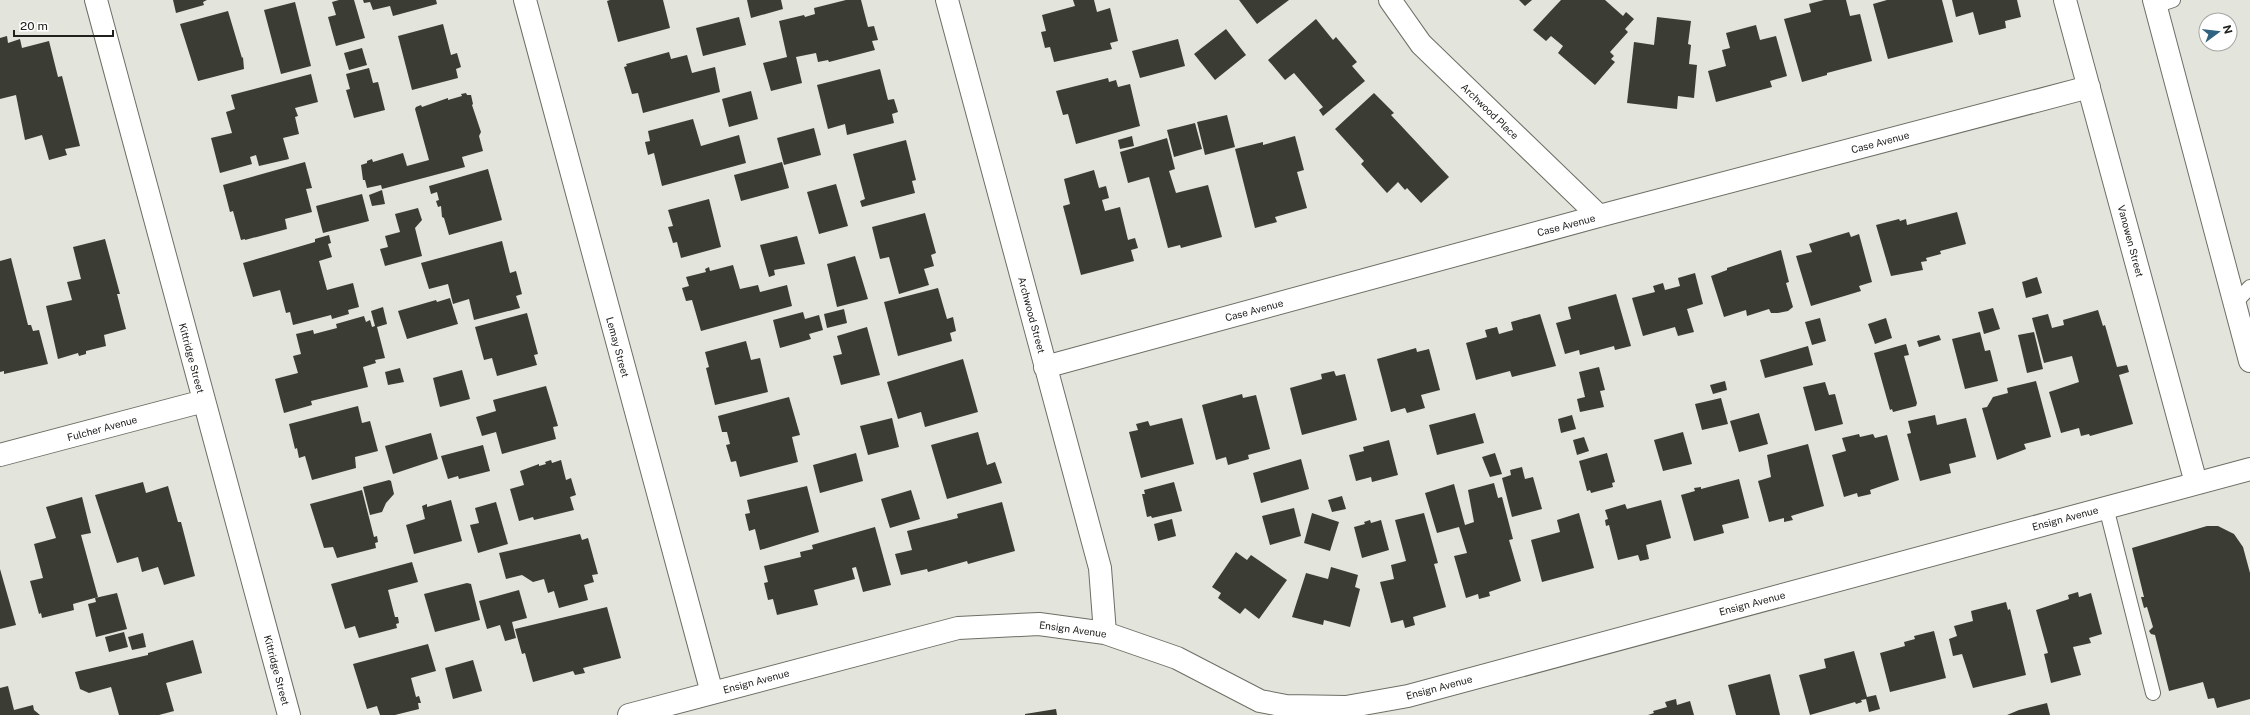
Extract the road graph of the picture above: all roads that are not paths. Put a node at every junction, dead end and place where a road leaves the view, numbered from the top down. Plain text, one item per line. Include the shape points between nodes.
1 (96, 0) edge
2 (525, 0) edge
3 (947, 0) edge
4 (1390, 0) edge
5 (2064, 0) edge
6 (2161, 2) edge
7 (2089, 86) junction
8 (1599, 216) junction
9 (2250, 287) edge
10 (2235, 303) junction
11 (2250, 362) edge
12 (1045, 366) junction
13 (204, 401) junction
14 (0, 455) edge
15 (2250, 469) edge
16 (2196, 483) junction
17 (2106, 507) junction
18 (1105, 633) junction
19 (712, 693) junction
20 (2154, 693) dead end
21 (1317, 711) edge
22 (289, 715) edge
23 (629, 715) edge

1 - 13 street, Kittridge Street
2 - 19 street, Lemay Street
3 - 12 street, Archwood Street
4 - 8 street, Archwood Place via 1421,44
5 - 7 street, Vanowen Street
6 - 10 street
7 - 8 street, Case Avenue
7 - 16 street, Vanowen Street
8 - 12 street, Case Avenue
9 - 10 lane
10 - 11 street
12 - 18 street, Archwood Street via 1100,568
13 - 14 street, Fulcher Avenue
13 - 22 street, Kittridge Street
15 - 16 street, Ensign Avenue
16 - 17 street, Ensign Avenue
17 - 20 lane
17 - 21 street, Ensign Avenue via 1408,696
18 - 19 street, Ensign Avenue via 1039,624 958,628
18 - 21 street, Ensign Avenue via 1177,658 1260,701
19 - 23 street, Ensign Avenue

